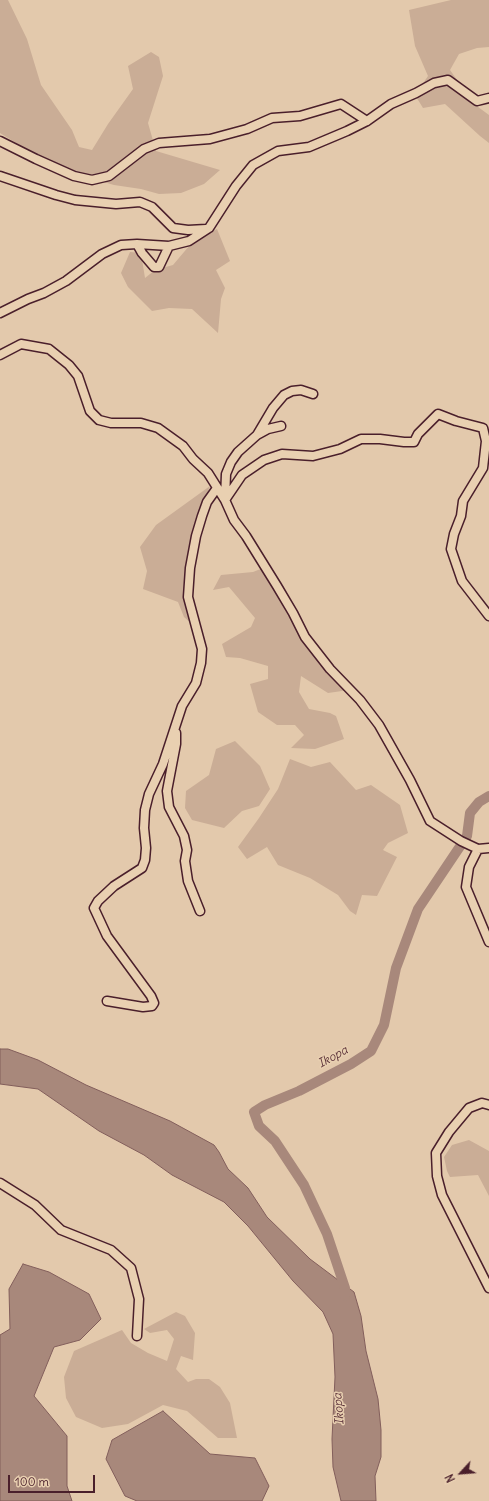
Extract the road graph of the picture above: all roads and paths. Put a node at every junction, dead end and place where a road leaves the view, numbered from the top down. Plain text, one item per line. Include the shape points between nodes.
1 (489, 98) edge
2 (367, 121) junction
3 (0, 141) edge
4 (0, 176) edge
5 (209, 228) junction
6 (137, 244) junction
7 (168, 246) junction
8 (0, 313) edge
9 (0, 355) edge
10 (313, 394) dead end
11 (281, 426) dead end
12 (257, 435) junction
13 (217, 488) junction
14 (225, 500) junction
15 (489, 616) edge
16 (176, 726) junction
17 (489, 848) edge
18 (478, 849) junction
19 (200, 911) dead end
20 (489, 942) edge
21 (107, 1001) dead end
22 (489, 1105) edge
23 (0, 1183) edge
24 (489, 1288) edge
25 (137, 1336) dead end

1 - 2 street via 477,100 448,80 434,83 391,104
2 - 3 street via 341,104 300,116 272,118 210,139 159,143 144,149 109,176 92,180 74,176
2 - 5 street via 309,147 278,151 253,164
4 - 5 street via 75,200 116,204 140,202 152,207 173,228
5 - 7 street via 189,241
6 - 7 street
6 - 7 street via 154,267 159,267
6 - 8 street via 121,245 102,254 66,281
9 - 13 street via 21,344 49,349 78,376 90,411 99,420 111,423 141,423 158,428 183,446 208,473
10 - 12 street via 301,390 284,395
11 - 12 street
12 - 14 street via 231,462 226,474
13 - 14 street
13 - 16 street via 207,502 202,516 190,568 188,597 202,649 201,663 196,683 182,706
14 - 15 street via 242,475 264,460 282,454 313,456 340,449 361,439 414,442 418,434 438,414 483,428 486,441 483,468 463,502 451,549 462,581
14 - 18 street via 234,520 293,613 304,637 379,725 430,821
16 - 19 street via 176,744 167,791 169,807 184,836 188,881
16 - 21 street via 145,810 146,848 142,868 114,886 94,908 107,936 154,1003 152,1006 142,1007
17 - 18 street
18 - 20 street via 470,867 466,887
22 - 24 street via 482,1103 469,1108 436,1153 437,1176 442,1195
23 - 25 street via 35,1205 62,1230 111,1250 131,1268 140,1299

